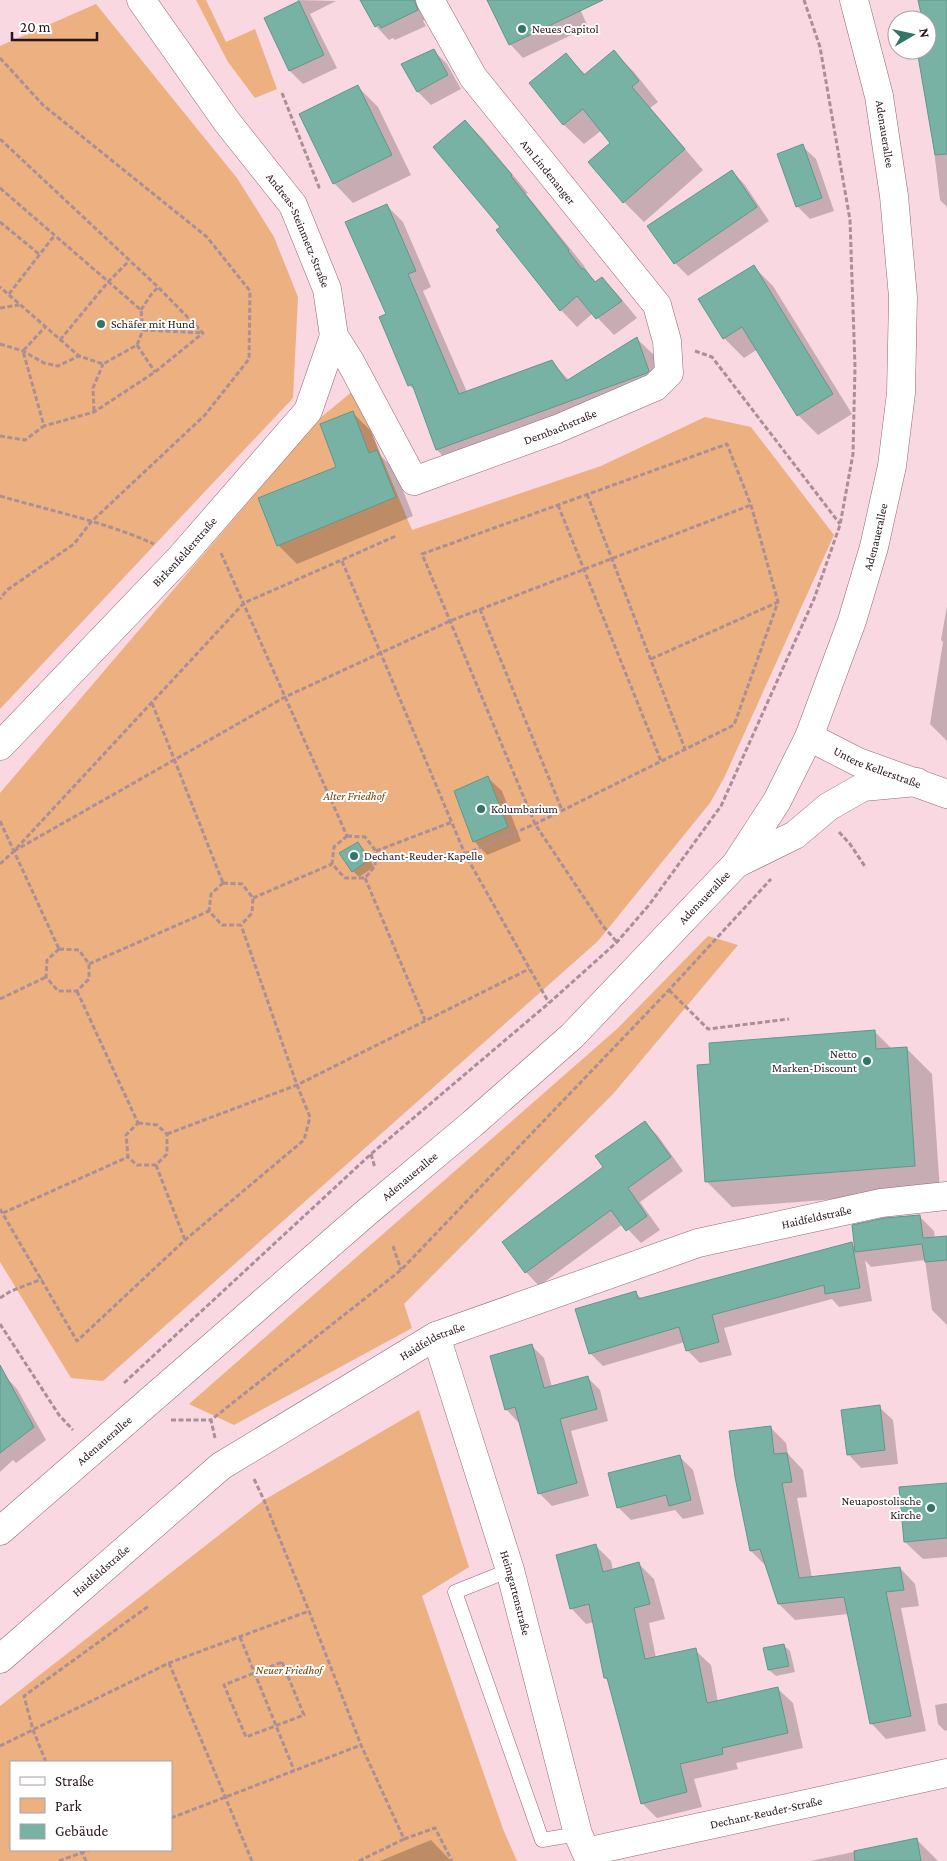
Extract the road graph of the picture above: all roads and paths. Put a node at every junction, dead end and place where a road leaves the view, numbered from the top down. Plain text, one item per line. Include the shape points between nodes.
1 (141, 0) edge
2 (430, 0) edge
3 (804, 0) edge
4 (854, 0) edge
5 (0, 58) edge
6 (282, 93) dead end
7 (0, 139) edge
8 (0, 188) edge
9 (293, 205) junction
10 (0, 222) edge
11 (54, 236) junction
12 (39, 254) junction
13 (129, 261) junction
14 (108, 282) junction
15 (0, 287) edge
16 (158, 287) junction
17 (9, 294) junction
18 (20, 305) junction
19 (0, 308) edge
20 (142, 310) junction
21 (45, 327) junction
22 (143, 330) junction
23 (203, 333) junction
24 (334, 336) junction
25 (60, 340) junction
26 (667, 341) junction
27 (0, 344) edge
28 (136, 345) junction
29 (24, 352) junction
30 (79, 356) junction
31 (103, 364) junction
32 (155, 372) junction
33 (94, 412) junction
34 (44, 426) junction
35 (0, 436) edge
36 (414, 481) joint
37 (587, 494) junction
38 (0, 496) edge
39 (558, 505) junction
40 (751, 506) junction
41 (90, 522) junction
42 (840, 525) junction
43 (207, 526) junction
44 (396, 536) dead end
45 (141, 538) dead end
46 (612, 559) junction
47 (342, 561) junction
48 (584, 570) junction
49 (0, 599) edge
50 (778, 602) junction
51 (244, 604) junction
52 (480, 609) junction
53 (450, 621) junction
54 (381, 654) junction
55 (651, 659) junction
56 (285, 696) junction
57 (152, 703) junction
58 (809, 736) junction
59 (0, 746) edge
60 (685, 749) junction
61 (174, 759) junction
62 (661, 761) junction
63 (917, 782) junction
64 (947, 794) edge
65 (562, 810) junction
66 (0, 821) edge
67 (452, 822) junction
68 (535, 824) junction
69 (347, 836) junction
70 (842, 836) dead end
71 (14, 851) junction
72 (376, 851) junction
73 (465, 854) junction
74 (0, 864) edge
75 (332, 864) junction
76 (736, 864) junction
77 (866, 868) dead end
78 (776, 874) dead end
79 (365, 878) junction
80 (223, 883) junction
81 (253, 898) junction
82 (209, 911) junction
83 (241, 925) junction
84 (617, 942) junction
85 (59, 949) junction
86 (90, 964) junction
87 (529, 969) junction
88 (46, 977) junction
89 (669, 990) junction
90 (78, 991) junction
91 (0, 999) edge
92 (549, 1003) junction
93 (789, 1019) dead end
94 (425, 1020) junction
95 (297, 1085) junction
96 (138, 1124) junction
97 (167, 1134) junction
98 (371, 1154) junction
99 (128, 1157) junction
100 (156, 1165) junction
101 (376, 1174) dead end
102 (947, 1196) edge
103 (0, 1209) edge
104 (2, 1213) junction
105 (185, 1240) junction
106 (393, 1246) dead end
107 (400, 1270) junction
108 (42, 1279) junction
109 (0, 1298) edge
110 (0, 1324) edge
111 (436, 1336) junction
112 (124, 1383) dead end
113 (80, 1424) dead end
114 (231, 1460) junction
115 (0, 1531) edge
116 (510, 1570) junction
117 (150, 1606) dead end
118 (309, 1611) junction
119 (240, 1637) junction
120 (0, 1659) edge
121 (169, 1664) junction
122 (255, 1673) junction
123 (276, 1726) junction
124 (33, 1730) junction
125 (361, 1745) junction
126 (0, 1746) edge
127 (46, 1761) edge
128 (294, 1770) junction
129 (947, 1773) edge
130 (227, 1797) junction
131 (172, 1818) edge
132 (404, 1839) junction
133 (582, 1843) junction
134 (81, 1851) edge
135 (59, 1861) edge
136 (86, 1861) edge
137 (252, 1861) edge
138 (359, 1861) edge
139 (452, 1861) edge

1 - 9 street, Andreas-Steinmetz-Straße via 227,122
2 - 26 street, Am Lindenanger via 473,77 657,305
3 - 42 path via 820,47 850,220 855,366 853,454
4 - 58 street, Adenauerallee via 879,96 894,196 903,297 901,393 892,466 874,547 852,621
5 - 41 path via 43,106 207,237 250,291 249,360 206,416
6 - 9 path via 319,187
7 - 13 path
8 - 11 path
9 - 24 street, Andreas-Steinmetz-Straße via 327,289
10 - 12 path
11 - 12 path
11 - 14 path
12 - 17 path
13 - 14 path
13 - 16 path
14 - 20 path
14 - 25 path
15 - 17 path
16 - 20 path
16 - 23 path
17 - 18 path
18 - 19 path
18 - 21 path
20 - 22 path
21 - 25 path
21 - 29 path
22 - 23 path
22 - 28 path
23 - 32 path
24 - 36 street, Andreas-Steinmetz-Straße
24 - 43 street, Birkenfelderstraße via 308,411
25 - 30 path
26 - 36 street, Dernbachstraße via 669,373 654,387 557,429
26 - 42 path via 712,357
27 - 29 path
28 - 31 path
28 - 32 path
29 - 30 path via 44,363 58,366
29 - 34 path
30 - 31 path
31 - 33 path via 93,388
32 - 33 path
33 - 34 path
34 - 35 path via 25,440
37 - 39 path
37 - 40 path via 727,444
37 - 46 path
38 - 41 path
39 - 48 path
39 - 53 path via 422,554
40 - 46 path
40 - 50 path
41 - 45 path
41 - 49 path via 74,544 7,590
42 - 84 path via 814,599 721,806 649,905
43 - 51 path
43 - 59 street, Birkenfelderstraße
44 - 47 path
46 - 48 path
46 - 55 path
47 - 51 path
47 - 54 path
48 - 52 path
48 - 62 path
50 - 55 path
50 - 60 path via 734,725
51 - 56 path
51 - 57 path
52 - 53 path
52 - 65 path
53 - 54 path
53 - 68 path
54 - 56 path
54 - 67 path
55 - 60 path
56 - 61 path
56 - 69 path
57 - 61 path
57 - 71 path
58 - 63 street, Untere Kellerstraße via 858,762
58 - 76 street, Adenauerallee via 777,801
60 - 62 path
61 - 71 path
61 - 80 path
62 - 65 path
63 - 64 street, Untere Kellerstraße
63 - 76 street via 862,787 828,808 795,835
65 - 68 path
66 - 71 path
67 - 72 path
67 - 73 path
68 - 73 path
68 - 84 path
69 - 72 path via 365,837
69 - 75 path via 334,847
70 - 77 path
71 - 74 path
71 - 85 path
72 - 79 path via 375,866
73 - 87 path
75 - 79 path via 345,878
75 - 81 path
76 - 115 street, Adenauerallee via 572,1036
78 - 89 path
79 - 94 path
80 - 81 path via 242,884
80 - 82 path via 211,894
81 - 83 path via 252,913
82 - 83 path via 222,925
82 - 86 path
83 - 95 path
84 - 92 path
85 - 86 path via 79,950
85 - 88 path via 47,960
86 - 90 path via 88,979
87 - 92 path
87 - 94 path
88 - 90 path via 58,991
88 - 91 path
89 - 93 path via 708,1029
89 - 107 path
90 - 96 path
92 - 98 path
94 - 95 path
95 - 97 path
95 - 105 path via 310,1118 304,1140
96 - 97 path via 157,1125
96 - 99 path via 126,1135
97 - 100 path via 167,1154
98 - 101 path
98 - 112 path
99 - 100 path via 137,1165
99 - 104 path
100 - 105 path
102 - 111 street, Haidfeldstraße via 881,1204 698,1243
103 - 104 path
104 - 108 path
105 - 108 path via 77,1341
106 - 107 path
107 - 114 path via 211,1420
108 - 109 path
110 - 113 path via 59,1415 73,1430
111 - 114 street, Haidfeldstraße
111 - 116 street, Heimgartenstraße
114 - 118 path via 264,1500
114 - 120 street, Haidfeldstraße
116 - 133 street, Heimgartenstraße
116 - 133 lane via 455,1592 542,1840
117 - 124 path via 24,1696
118 - 119 path
118 - 125 path
119 - 121 path
119 - 122 path
121 - 124 path
121 - 130 path
122 - 123 path
122 - 123 path via 282,1662 304,1715
122 - 123 path via 224,1685 246,1737
123 - 128 path
124 - 126 path
124 - 127 path
125 - 128 path
125 - 132 path
128 - 130 path
129 - 133 street, Dechant-Reuder-Straße
130 - 131 path
130 - 137 path
132 - 138 path
132 - 139 path via 435,1828
134 - 135 path
134 - 136 path

